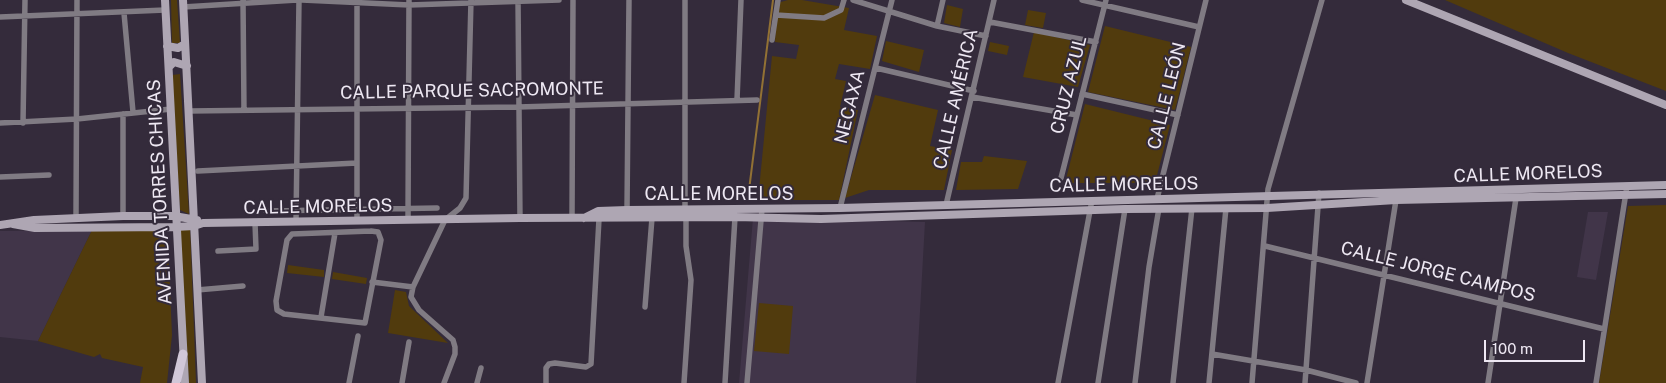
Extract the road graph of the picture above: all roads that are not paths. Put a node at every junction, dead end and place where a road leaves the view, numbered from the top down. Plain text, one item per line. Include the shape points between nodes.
1 (25, 0) edge
2 (77, 0) edge
3 (164, 0) edge
4 (299, 0) edge
5 (559, 0) edge
6 (574, 0) edge
7 (629, 0) edge
8 (685, 0) edge
9 (741, 0) edge
10 (778, 0) edge
11 (844, 0) edge
12 (854, 0) edge
13 (892, 0) edge
14 (943, 0) edge
15 (994, 0) edge
16 (1082, 0) edge
17 (1206, 0) edge
18 (1322, 0) edge
19 (1406, 0) edge
20 (243, 1) edge
21 (357, 1) edge
22 (471, 1) edge
23 (518, 1) edge
24 (409, 2) edge
25 (1105, 2) edge
26 (183, 4) edge
27 (165, 10) junction
28 (889, 12) junction
29 (124, 13) junction
30 (78, 15) junction
31 (776, 15) junction
32 (26, 16) junction
33 (0, 17) edge
34 (990, 22) junction
35 (937, 26) junction
36 (1199, 27) junction
37 (986, 36) junction
38 (772, 40) dead end
39 (1096, 42) junction
40 (185, 44) junction
41 (168, 46) junction
42 (187, 66) junction
43 (169, 67) junction
44 (876, 68) junction
45 (973, 94) junction
46 (1082, 94) junction
47 (737, 100) junction
48 (757, 100) dead end
49 (686, 102) junction
50 (629, 103) junction
51 (573, 105) junction
52 (1666, 105) edge
53 (468, 107) junction
54 (518, 107) junction
55 (356, 108) junction
56 (170, 109) junction
57 (298, 109) junction
58 (409, 109) junction
59 (244, 110) junction
60 (189, 111) junction
61 (133, 112) junction
62 (123, 114) junction
63 (1077, 115) junction
64 (1178, 115) junction
65 (77, 119) junction
66 (0, 123) edge
67 (22, 123) junction
68 (357, 164) junction
69 (297, 167) junction
70 (198, 172) dead end
71 (49, 175) dead end
72 (0, 177) edge
73 (1061, 178) dead end
74 (1666, 185) edge
75 (1627, 186) junction
76 (1319, 193) junction
77 (1666, 194) edge
78 (1625, 195) junction
79 (1268, 197) junction
80 (1516, 198) junction
81 (1157, 199) junction
82 (1092, 200) junction
83 (1396, 200) junction
84 (1318, 203) junction
85 (946, 205) junction
86 (438, 208) dead end
87 (840, 208) junction
88 (1125, 208) junction
89 (1159, 208) junction
90 (1192, 208) junction
91 (1226, 208) junction
92 (1267, 208) junction
93 (357, 209) junction
94 (408, 209) junction
95 (627, 210) junction
96 (1091, 210) junction
97 (266, 211) dead end
98 (296, 211) junction
99 (686, 213) junction
100 (762, 213) junction
101 (123, 216) junction
102 (174, 216) junction
103 (76, 217) junction
104 (735, 217) junction
105 (520, 218) junction
106 (572, 218) junction
107 (584, 218) junction
108 (652, 218) junction
109 (599, 219) junction
110 (408, 220) junction
111 (444, 220) junction
112 (357, 221) junction
113 (296, 222) junction
114 (194, 223) junction
115 (255, 223) junction
116 (13, 224) junction
117 (0, 225) edge
118 (175, 227) junction
119 (335, 233) junction
120 (1265, 246) junction
121 (218, 252) dead end
122 (1316, 257) junction
123 (1385, 275) junction
124 (372, 282) junction
125 (243, 286) dead end
126 (413, 287) junction
127 (197, 290) junction
128 (1500, 303) junction
129 (645, 307) dead end
130 (321, 317) junction
131 (1604, 329) junction
132 (358, 336) dead end
133 (409, 342) dead end
134 (183, 354) junction
135 (1212, 354) junction
136 (1254, 361) junction
137 (481, 368) dead end
138 (1306, 370) junction
139 (176, 383) edge
140 (185, 383) edge
141 (202, 383) edge
142 (349, 383) edge
143 (402, 383) edge
144 (444, 383) edge
145 (477, 383) edge
146 (546, 383) edge
147 (684, 383) edge
148 (725, 383) edge
149 (747, 383) edge
150 (1058, 383) edge
151 (1098, 383) edge
152 (1135, 383) edge
153 (1172, 383) edge
154 (1209, 383) edge
155 (1252, 383) edge
156 (1305, 383) edge
157 (1356, 383) edge
158 (1367, 383) edge
159 (1488, 383) edge
160 (1596, 383) edge

1 - 32 street
2 - 30 street
3 - 27 main road, AVENIDA TORRES CHICAS
4 - 20 street
4 - 21 street
4 - 57 street
5 - 23 street
6 - 51 street
7 - 50 street
8 - 49 street
9 - 47 street
10 - 31 street
11 - 31 street via 841,10 824,18
12 - 28 street
13 - 28 street, NECAXA
14 - 35 street
15 - 34 street, CALLE AMÉRICA
16 - 25 street
17 - 36 street, CALLE LEÓN
18 - 79 street via 1273,168
19 - 52 main road
20 - 26 street
20 - 59 street
21 - 24 street
21 - 55 street
22 - 23 street
22 - 24 street
22 - 53 street
23 - 54 street
24 - 58 street
25 - 36 street
25 - 39 street, CRUZ AZUL
26 - 40 main road, AVENIDA TORRES CHICAS
27 - 29 street
27 - 41 main road, AVENIDA TORRES CHICAS
28 - 35 street
28 - 44 street, NECAXA
29 - 30 street
29 - 61 street
30 - 32 street
30 - 65 street
31 - 38 street
32 - 33 street
32 - 67 street
34 - 37 street, CALLE AMÉRICA
34 - 39 street
35 - 37 street
36 - 64 street, CALLE LEÓN
37 - 45 street, CALLE AMÉRICA
39 - 46 street, CRUZ AZUL
40 - 41 main road via 178,48
40 - 42 main road, AVENIDA TORRES CHICAS
41 - 43 main road, AVENIDA TORRES CHICAS
42 - 43 main road via 177,62
42 - 60 main road, AVENIDA TORRES CHICAS
43 - 56 main road, AVENIDA TORRES CHICAS
44 - 45 street
44 - 87 street, NECAXA
45 - 63 street
45 - 85 street, CALLE AMÉRICA
46 - 63 street, CRUZ AZUL
46 - 64 street
47 - 48 street, CALLE PARQUE SACROMONTE
47 - 49 street, CALLE PARQUE SACROMONTE
49 - 50 street, CALLE PARQUE SACROMONTE
49 - 99 street
50 - 51 street, CALLE PARQUE SACROMONTE
50 - 95 street
51 - 54 street, CALLE PARQUE SACROMONTE
51 - 106 street
53 - 54 street, CALLE PARQUE SACROMONTE
53 - 58 street, CALLE PARQUE SACROMONTE
53 - 111 street via 466,198 460,208
54 - 105 street
55 - 57 street, CALLE PARQUE SACROMONTE
55 - 58 street, CALLE PARQUE SACROMONTE
55 - 68 street
56 - 61 street
56 - 102 main road, AVENIDA TORRES CHICAS
57 - 59 street, CALLE PARQUE SACROMONTE
57 - 69 street
58 - 94 street
59 - 60 street, CALLE PARQUE SACROMONTE
60 - 114 main road, AVENIDA TORRES CHICAS
61 - 62 street
62 - 65 street
62 - 101 street
63 - 73 street, CRUZ AZUL
64 - 81 street, CALLE LEÓN
65 - 67 street
65 - 103 street
66 - 67 street
68 - 69 street
68 - 93 street
69 - 70 street
69 - 98 street
71 - 72 street
74 - 75 main road, CALLE MORELOS
75 - 76 main road, CALLE MORELOS
75 - 78 street
76 - 79 main road, CALLE MORELOS
76 - 84 street
77 - 78 main road, CALLE MORELOS
78 - 80 main road, CALLE MORELOS
78 - 131 street
79 - 81 main road, CALLE MORELOS
79 - 92 street
80 - 83 main road, CALLE MORELOS
80 - 128 street
81 - 82 main road, CALLE MORELOS
82 - 85 main road, CALLE MORELOS
82 - 96 street
83 - 84 main road, CALLE MORELOS
83 - 123 street
84 - 92 main road, CALLE MORELOS
84 - 122 street
85 - 87 main road, CALLE MORELOS
86 - 94 street
87 - 100 main road, CALLE MORELOS
88 - 89 main road, CALLE MORELOS
88 - 96 main road, CALLE MORELOS
88 - 151 street
89 - 90 main road, CALLE MORELOS
89 - 152 street
90 - 91 main road, CALLE MORELOS
90 - 153 street
91 - 92 main road, CALLE MORELOS
91 - 135 street
92 - 120 street
93 - 94 street
93 - 98 street
93 - 112 street
94 - 110 street
95 - 99 main road, CALLE MORELOS
95 - 107 main road, CALLE MORELOS via 598,211
96 - 100 main road, CALLE MORELOS via 821,219
96 - 150 street
97 - 98 street
98 - 113 street
99 - 100 main road, CALLE MORELOS
99 - 104 main road, CALLE MORELOS
99 - 108 main road, CALLE MORELOS
99 - 147 street via 691,280
100 - 104 main road, CALLE MORELOS
100 - 149 street
101 - 102 main road
101 - 103 main road
102 - 114 main road
102 - 118 main road, AVENIDA TORRES CHICAS
103 - 116 main road
104 - 148 street
105 - 106 main road, CALLE MORELOS
105 - 111 main road, CALLE MORELOS
106 - 107 main road, CALLE MORELOS
107 - 109 main road, CALLE MORELOS
108 - 109 main road, CALLE MORELOS
108 - 129 street
109 - 146 street via 591,364 586,367 549,364
110 - 111 main road, CALLE MORELOS
110 - 112 main road, CALLE MORELOS
111 - 126 street
112 - 113 main road, CALLE MORELOS
113 - 115 main road, CALLE MORELOS
114 - 115 main road, CALLE MORELOS
114 - 118 main road
114 - 127 main road, AVENIDA TORRES CHICAS
115 - 121 street via 256,249
116 - 117 main road
116 - 118 main road via 35,228
118 - 134 main road, AVENIDA TORRES CHICAS
119 - 124 street via 371,231 380,235
119 - 130 street
119 - 130 street via 296,232 290,235 278,292 277,310 284,314
120 - 122 street, CALLE JORGE CAMPOS
120 - 136 street
122 - 123 street, CALLE JORGE CAMPOS
122 - 138 street
123 - 128 street, CALLE JORGE CAMPOS
123 - 158 street
124 - 126 street
124 - 130 street via 365,323
125 - 127 street
126 - 144 street via 415,305 456,347
127 - 141 main road, AVENIDA TORRES CHICAS
128 - 131 street, CALLE JORGE CAMPOS
128 - 159 street
131 - 160 street
132 - 142 street
133 - 143 street
134 - 139 main road
134 - 140 main road, AVENIDA TORRES CHICAS
135 - 136 street
135 - 154 street
136 - 138 street
136 - 155 street
137 - 145 street
138 - 156 street
138 - 157 street

